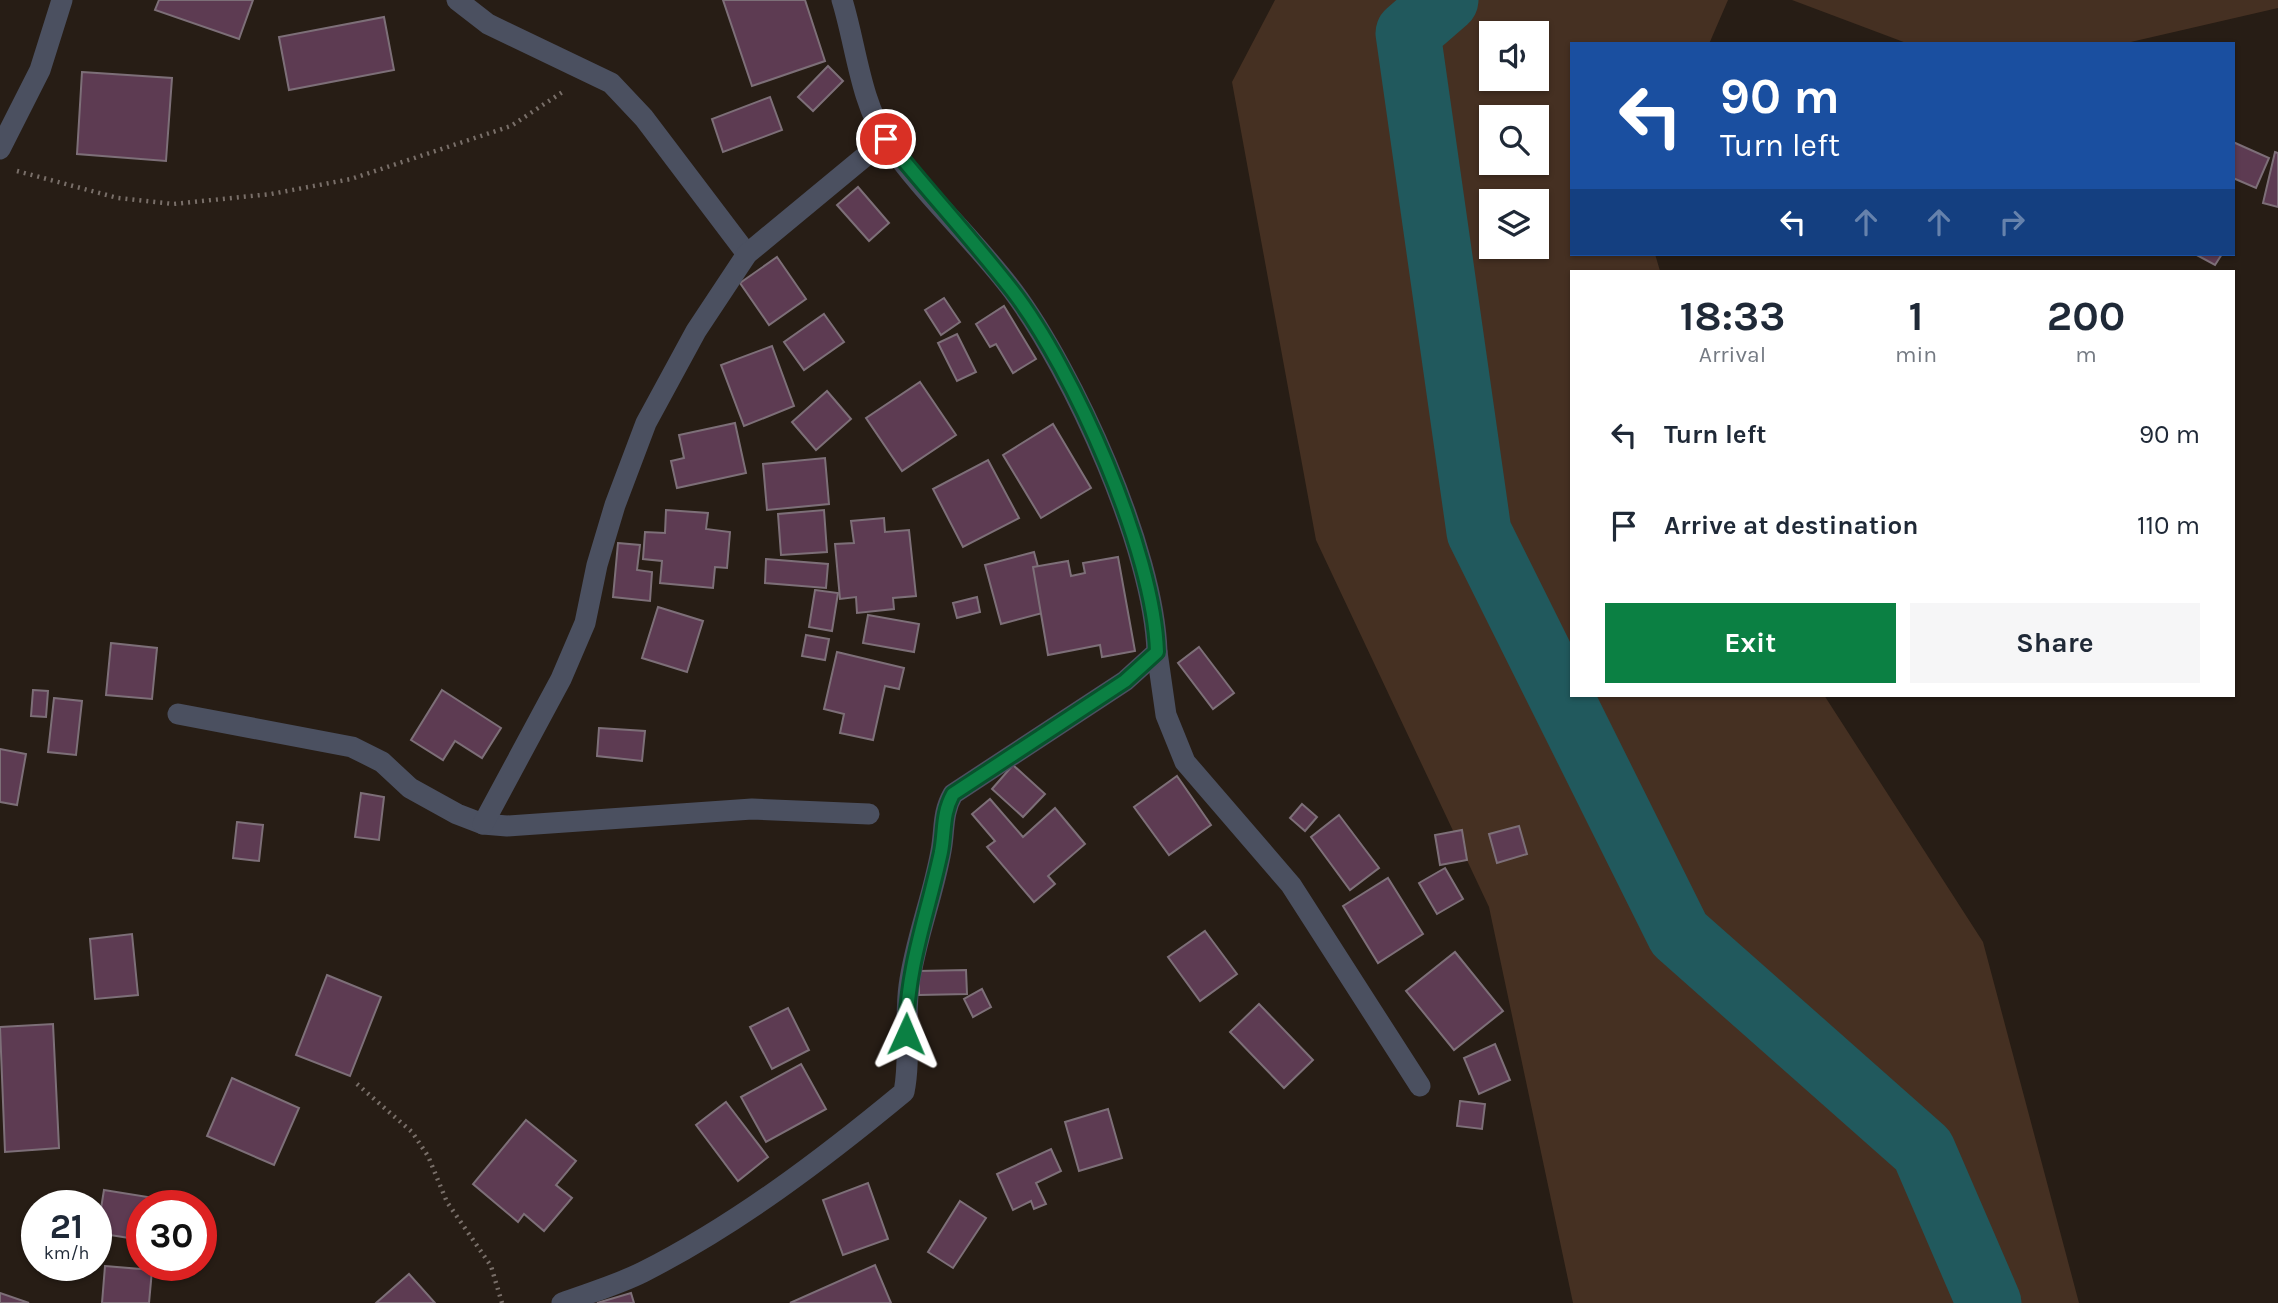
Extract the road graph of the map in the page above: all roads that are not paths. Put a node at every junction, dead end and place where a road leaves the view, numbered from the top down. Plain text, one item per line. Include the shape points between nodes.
1 (62, 0) edge
2 (457, 0) edge
3 (842, 0) edge
4 (886, 139) junction
5 (0, 149) edge
6 (747, 254) junction
7 (1157, 652) junction
8 (178, 714) dead end
9 (869, 814) dead end
10 (483, 824) junction
11 (1420, 1086) dead end
12 (562, 1303) edge

1 - 5 street via 40,70
2 - 6 street via 488,24 611,83 644,118
3 - 4 street via 867,95
4 - 6 street
4 - 7 street via 1013,292 1067,376 1133,539 1156,628
6 - 10 street via 696,331 646,423 615,505 586,623
7 - 11 street via 1166,715 1185,762 1291,886
7 - 12 street via 1125,681 953,794 944,810 942,849 913,957 904,1092 784,1184 697,1243 639,1274
8 - 10 street via 352,747 382,762 410,788
9 - 10 street via 752,809

